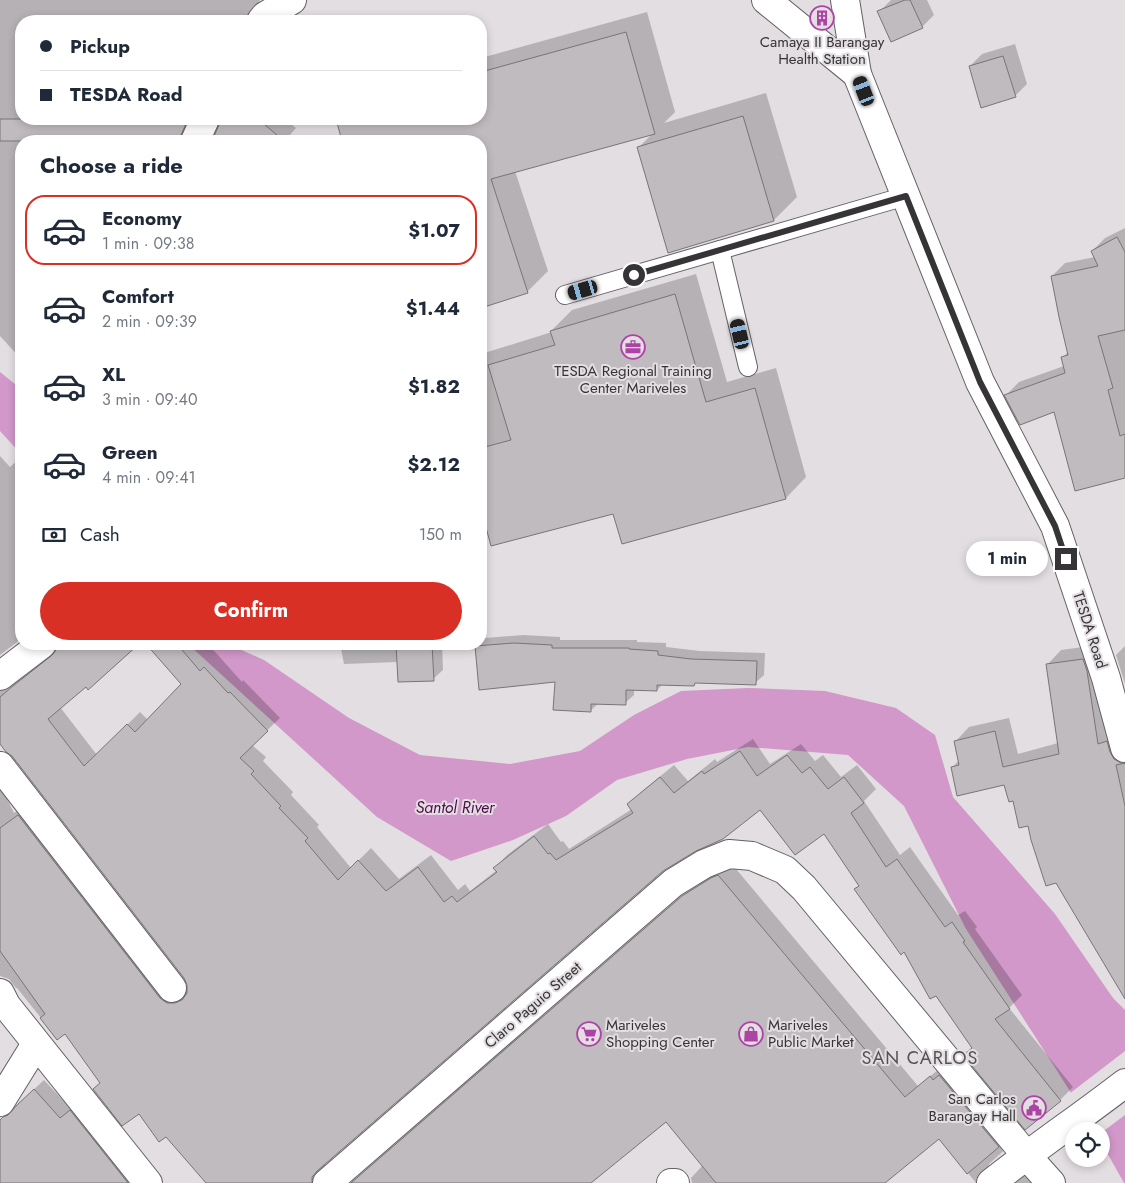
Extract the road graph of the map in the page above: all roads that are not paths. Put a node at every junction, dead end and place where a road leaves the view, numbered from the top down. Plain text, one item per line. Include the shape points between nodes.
1 (292, 0) edge
2 (766, 0) edge
3 (845, 0) edge
4 (268, 15) edge
5 (857, 74) junction
6 (906, 196) junction
7 (720, 250) junction
8 (565, 295) dead end
9 (748, 367) dead end
10 (34, 650) edge
11 (0, 676) edge
12 (1125, 748) edge
13 (0, 766) edge
14 (172, 988) dead end
15 (0, 993) edge
16 (36, 1044) junction
17 (1125, 1083) edge
18 (0, 1102) edge
19 (1026, 1155) junction
20 (148, 1183) edge
21 (327, 1183) edge
22 (991, 1183) edge
23 (1051, 1183) edge

1 - 4 street
2 - 5 street
3 - 5 street, TESDA Road
5 - 6 street, TESDA Road
6 - 7 lane
6 - 12 street, TESDA Road via 980,382 1055,526 1106,678
7 - 8 lane
7 - 9 lane
10 - 11 street
13 - 14 street
15 - 16 street
16 - 18 street
16 - 20 street
17 - 19 street
19 - 21 street, Claro Paguio Street via 804,888 785,870 752,856 729,854 704,864 673,883
19 - 22 street
19 - 23 street

